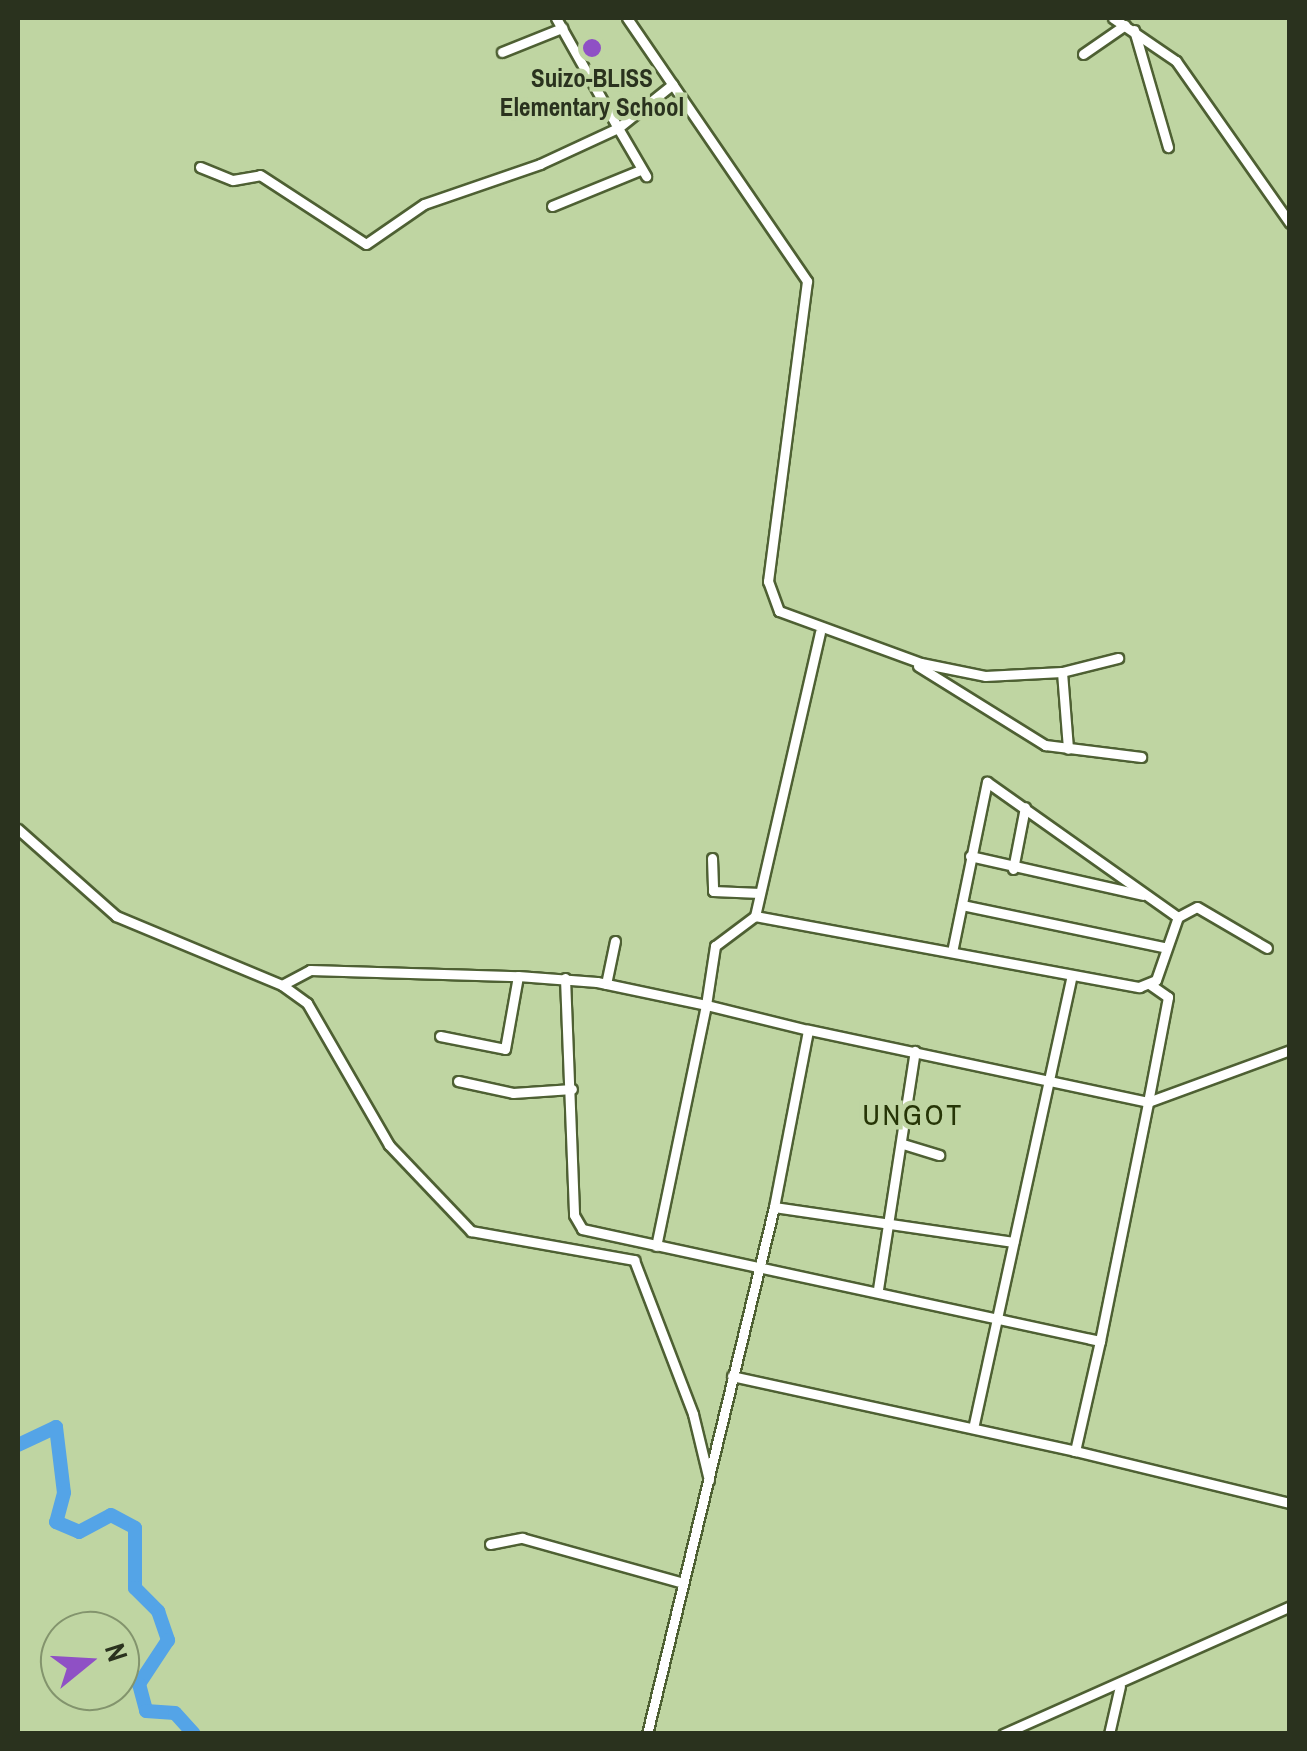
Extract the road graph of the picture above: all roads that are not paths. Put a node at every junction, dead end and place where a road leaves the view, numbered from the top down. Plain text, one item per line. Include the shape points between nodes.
1 (627, 18) edge
2 (1113, 18) edge
3 (559, 23) edge
4 (1130, 28) junction
5 (502, 52) dead end
6 (1082, 54) dead end
7 (673, 84) junction
8 (618, 128) junction
9 (1168, 147) dead end
10 (200, 168) dead end
11 (552, 206) dead end
12 (1290, 222) edge
13 (820, 632) junction
14 (1118, 658) dead end
15 (907, 659) junction
16 (956, 671) junction
17 (1062, 672) junction
18 (950, 688) junction
19 (1068, 749) junction
20 (1141, 757) dead end
21 (1024, 807) junction
22 (18, 829) edge
23 (970, 856) junction
24 (712, 858) dead end
25 (1013, 869) junction
26 (760, 892) junction
27 (1148, 896) junction
28 (962, 904) junction
29 (755, 916) junction
30 (1178, 916) junction
31 (615, 941) dead end
32 (1167, 948) junction
33 (1267, 948) dead end
34 (952, 952) junction
35 (518, 976) junction
36 (1072, 976) junction
37 (565, 978) junction
38 (606, 984) junction
39 (282, 985) junction
40 (1151, 985) junction
41 (706, 1005) junction
42 (808, 1030) junction
43 (440, 1036) dead end
44 (1290, 1050) edge
45 (915, 1051) junction
46 (1046, 1079) junction
47 (458, 1081) dead end
48 (572, 1089) junction
49 (1148, 1102) junction
50 (903, 1144) junction
51 (939, 1156) dead end
52 (774, 1207) junction
53 (892, 1221) junction
54 (1014, 1242) junction
55 (656, 1246) junction
56 (757, 1266) junction
57 (878, 1289) junction
58 (996, 1318) junction
59 (1100, 1341) junction
60 (732, 1376) junction
61 (974, 1424) junction
62 (1075, 1451) junction
63 (710, 1480) junction
64 (1290, 1503) edge
65 (490, 1544) dead end
66 (683, 1584) junction
67 (1290, 1606) edge
68 (1120, 1686) junction
69 (647, 1734) edge
70 (1003, 1734) edge
71 (1110, 1734) edge

1 - 7 street
2 - 4 street
3 - 5 street
3 - 8 street
4 - 6 street
4 - 9 street
4 - 12 street via 1184,71
7 - 8 street
7 - 13 street via 807,281 768,581 779,612
8 - 10 street via 424,204 370,244 260,175 232,180
8 - 11 street via 643,173
13 - 15 street
13 - 26 street
14 - 17 street
15 - 16 street
15 - 18 street
16 - 17 street
16 - 18 street
17 - 19 street
18 - 19 street via 1045,745
19 - 20 street
21 - 23 street via 992,782 983,786
21 - 25 street
21 - 27 street
22 - 39 street via 116,916
23 - 25 street
23 - 28 street
24 - 26 street via 713,891
25 - 27 street
26 - 29 street
27 - 30 street
28 - 32 street
28 - 34 street
29 - 34 street
29 - 41 street via 718,940
30 - 32 street
30 - 33 street via 1204,907
31 - 38 street
32 - 40 street
34 - 36 street
35 - 37 street
35 - 39 street via 310,970
35 - 43 street via 504,1049
36 - 40 street
36 - 46 street
37 - 38 street
37 - 48 street
38 - 41 street
39 - 63 street via 313,1010 338,1065 389,1144 471,1231 634,1260 693,1414
40 - 49 street via 1168,997
41 - 42 street
41 - 55 street
42 - 45 street
42 - 52 street
44 - 49 street
45 - 46 street
45 - 50 street
46 - 49 street
46 - 54 street
47 - 48 street via 513,1093
48 - 55 street via 578,1226
49 - 59 street
50 - 51 street
50 - 53 street
52 - 53 street
52 - 56 street
53 - 54 street
53 - 57 street
54 - 58 street
55 - 56 street
56 - 57 street
56 - 60 street
57 - 58 street
58 - 59 street
58 - 61 street
59 - 62 street
60 - 61 street
60 - 63 street
61 - 62 street
62 - 64 street
63 - 66 street
65 - 66 street via 522,1538
66 - 69 street
67 - 68 street
68 - 70 street
68 - 71 street

